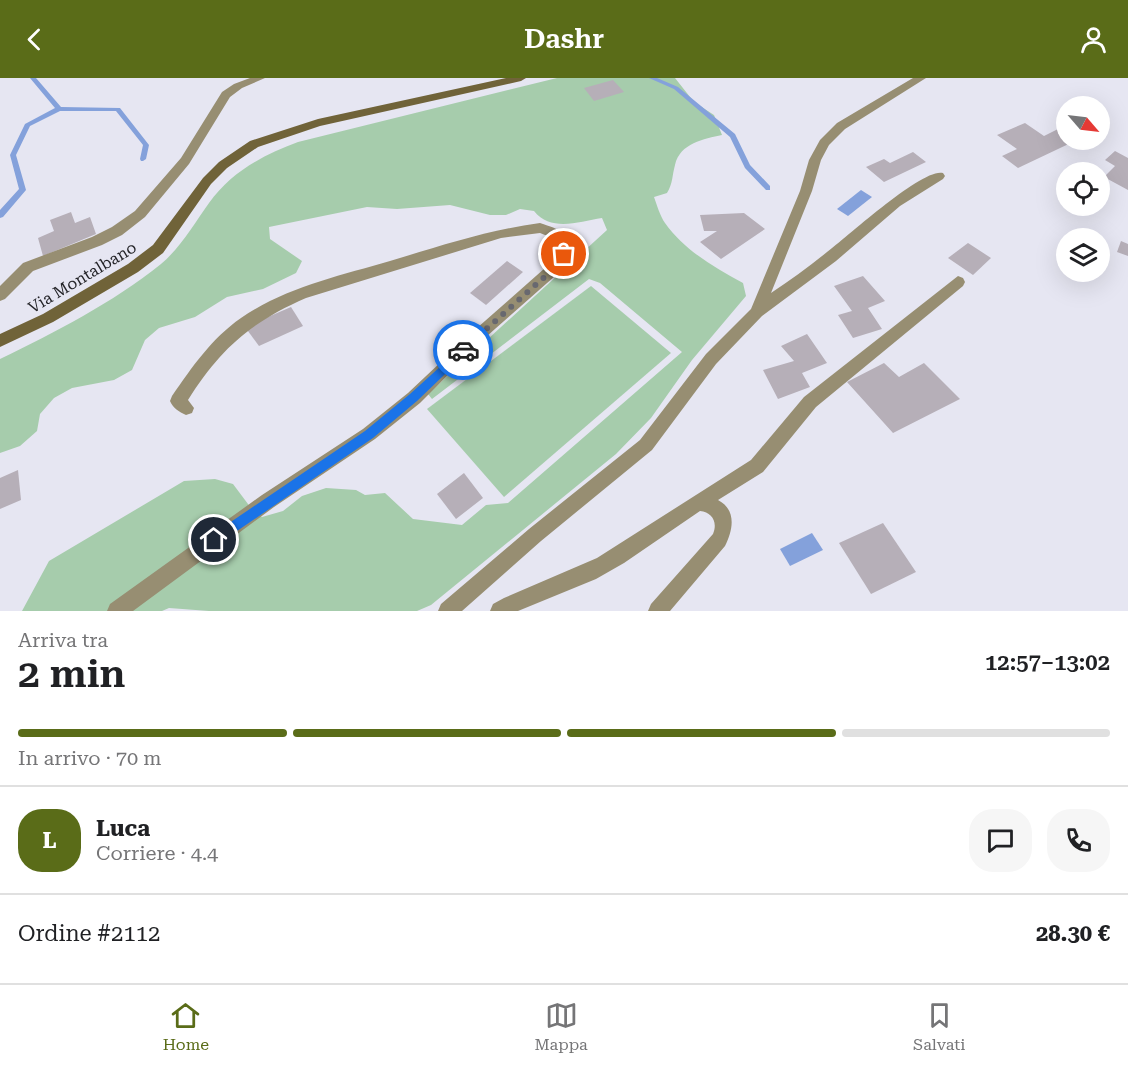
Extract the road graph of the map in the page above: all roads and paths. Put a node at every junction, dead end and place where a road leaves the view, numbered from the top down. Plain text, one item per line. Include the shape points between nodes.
1 (260, 78) edge
2 (521, 78) edge
3 (921, 78) edge
4 (939, 176) dead end
5 (958, 282) dead end
6 (0, 295) edge
7 (757, 312) junction
8 (0, 341) edge
9 (186, 408) dead end
10 (698, 502) junction
11 (117, 611) edge
12 (448, 611) edge
13 (500, 611) edge
14 (658, 611) edge

1 - 6 street via 226,95 185,161 140,214 97,241 28,267
2 - 8 street, Via Montalbano via 318,123 254,144 207,181 168,238 142,262 48,318
3 - 7 street via 840,126 824,143
4 - 7 street via 895,203
5 - 10 street via 810,402 757,466
7 - 12 street via 711,358 646,445
9 - 11 street via 178,401 231,332 274,304 501,233 540,228 562,240 564,254 550,272 414,398 369,434 268,501
10 - 13 street via 589,572
10 - 14 street via 718,509 723,530 719,540

